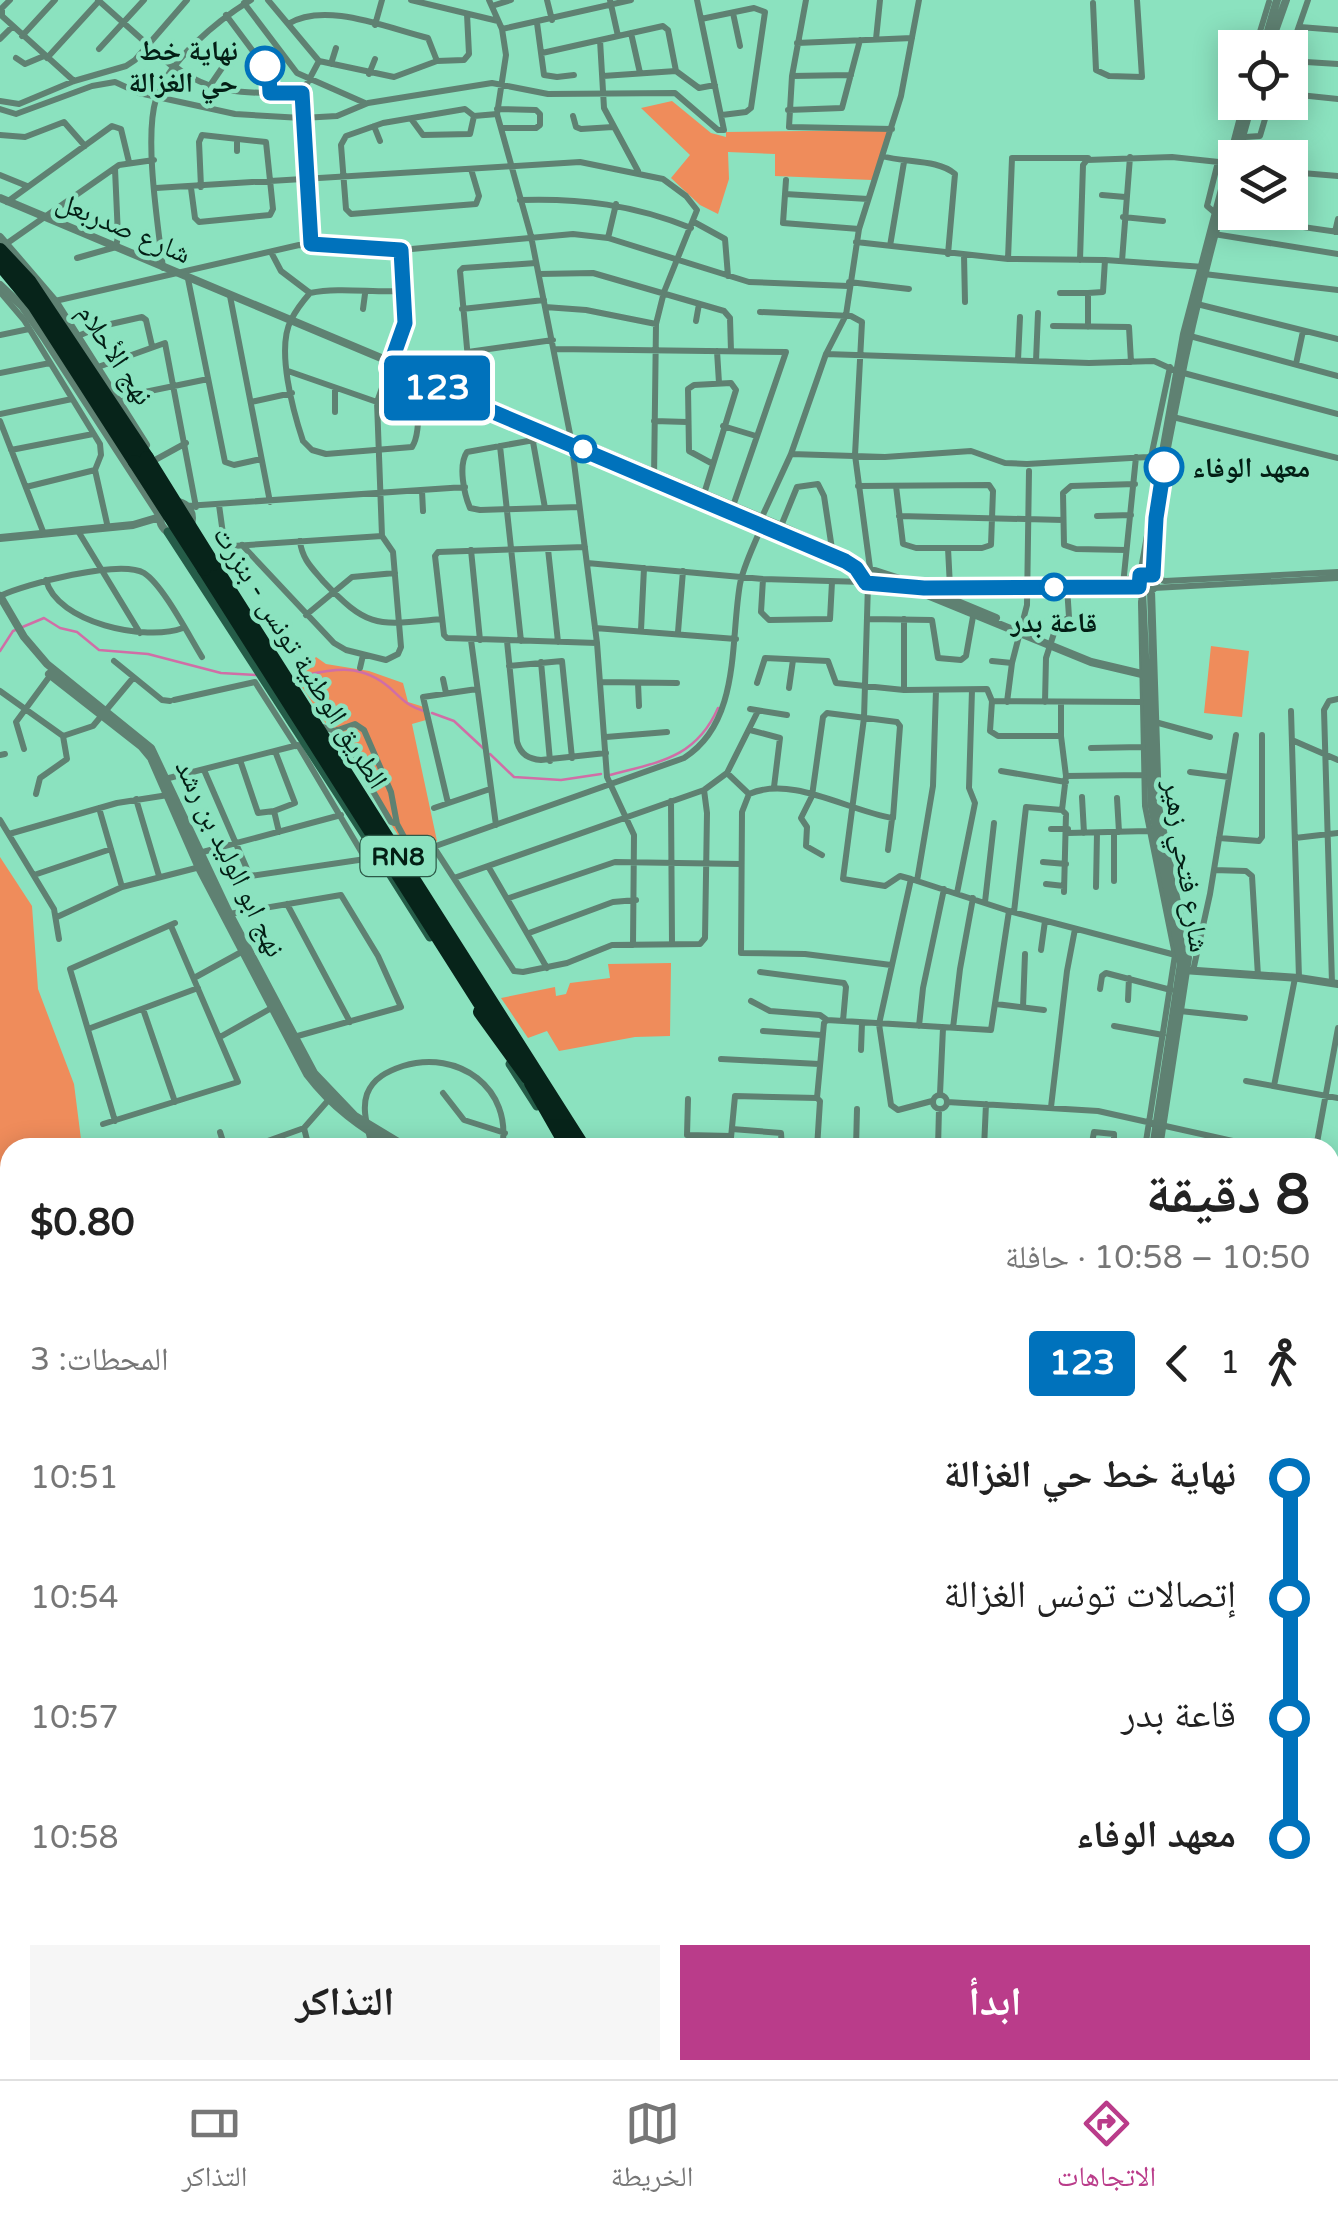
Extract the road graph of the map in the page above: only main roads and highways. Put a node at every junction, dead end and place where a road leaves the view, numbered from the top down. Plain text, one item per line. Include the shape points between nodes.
1 (2, 243) edge
2 (0, 264) edge
3 (22, 288) junction
4 (72, 379) road end
5 (146, 460) junction
6 (191, 520) road end
7 (167, 532) road end
8 (209, 566) junction
9 (420, 880) junction
10 (473, 973) junction
11 (460, 983) junction
12 (496, 1011) junction
13 (530, 1080) junction
14 (568, 1115) junction
15 (563, 1138) edge
16 (564, 1138) edge
17 (580, 1138) edge
18 (581, 1138) edge

1 - 5 highway, الطريق الوطنية تونس - بنزرت / RN8
2 - 3 highway, الطريق الوطنية تونس - بنزرت / RN8
3 - 4 highway, RN8
3 - 5 highway, الطريق الوطنية تونس - بنزرت / RN8
5 - 8 highway, الطريق الوطنية تونس - بنزرت / RN8, bridge
6 - 9 main road via 335,734
7 - 11 main road
8 - 10 highway, الطريق الوطنية تونس - بنزرت / RN8
8 - 13 highway, الطريق الوطنية تونس - بنزرت / RN8
9 - 10 highway, RN8
9 - 14 main road
10 - 12 highway, الطريق الوطنية تونس - بنزرت / RN8
11 - 13 highway, RN8
11 - 15 main road
12 - 14 highway, RN8
12 - 17 highway, الطريق الوطنية تونس - بنزرت / RN8
13 - 16 highway, الطريق الوطنية تونس - بنزرت / RN8
14 - 18 main road

